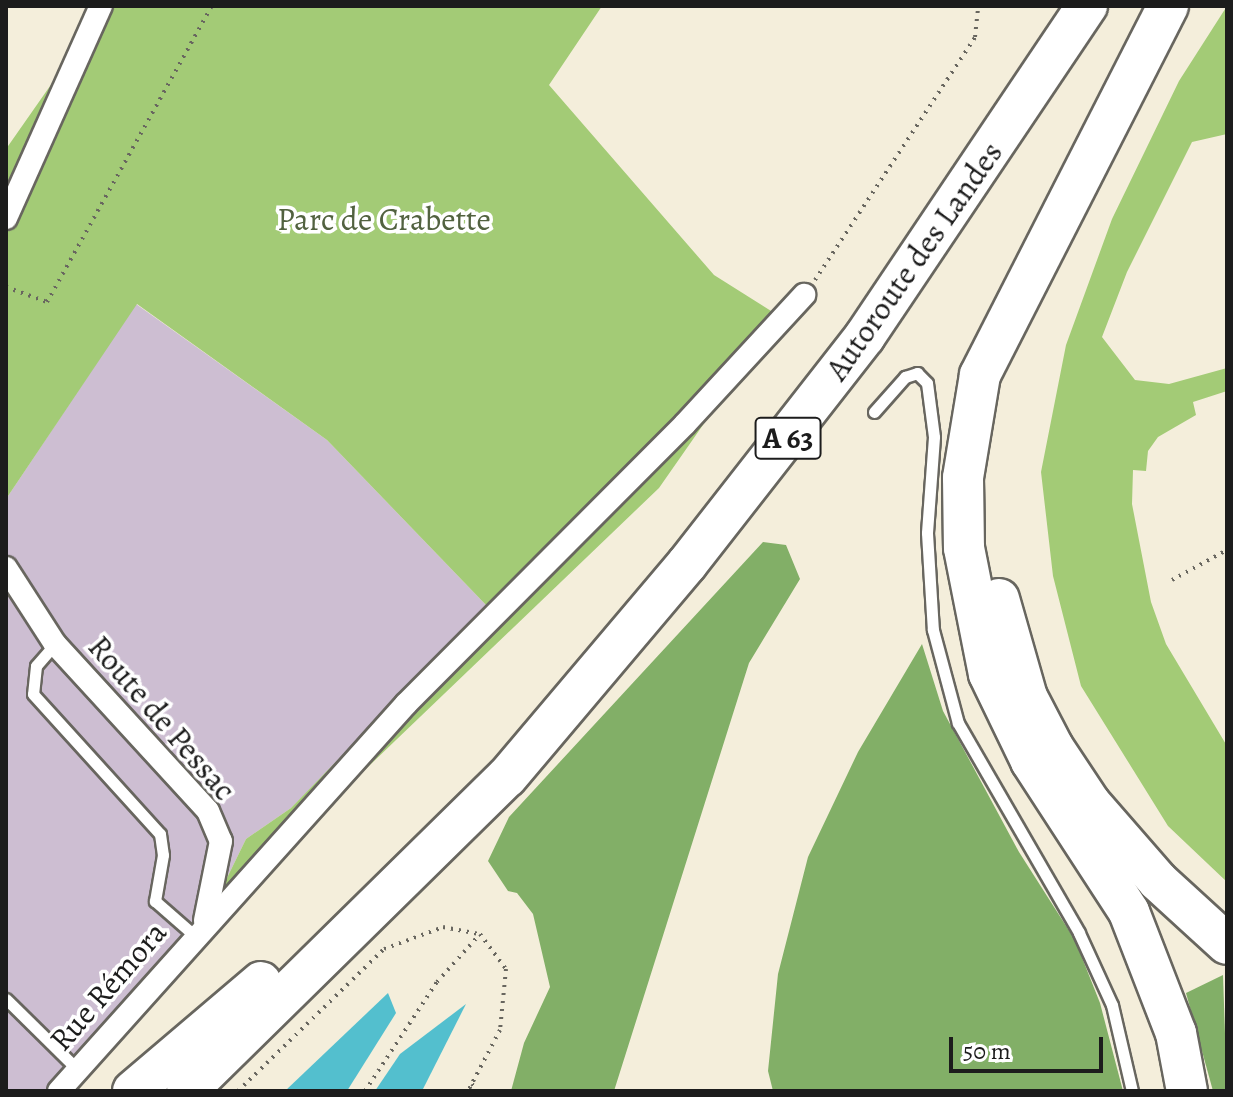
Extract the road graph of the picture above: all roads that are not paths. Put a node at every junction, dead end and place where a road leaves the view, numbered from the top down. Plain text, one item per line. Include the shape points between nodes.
1 (101, 6) edge
2 (1087, 6) edge
3 (1168, 6) edge
4 (6, 218) edge
5 (804, 295) road end
6 (1014, 314) junction
7 (874, 412) dead end
8 (6, 568) edge
9 (13, 595) edge
10 (55, 644) junction
11 (607, 655) junction
12 (199, 929) junction
13 (1227, 944) edge
14 (6, 999) edge
15 (78, 1070) junction
16 (59, 1091) edge
17 (133, 1091) edge
18 (187, 1091) edge
19 (1132, 1091) edge
20 (1187, 1091) edge

1 - 4 street
2 - 11 highway, Autoroute des Landes / A 63 via 865,336 751,486
3 - 6 highway via 1119,95
5 - 12 street, Rue Rémora via 685,424 406,704
6 - 13 highway via 993,432 989,526 996,586 1027,697 1090,803 1158,881
6 - 20 highway via 980,375 971,415 963,478 973,604 989,674 1007,716 1129,912 1176,1033
7 - 19 lane via 905,377 917,373 927,383 934,437 927,533 933,630 958,723 1079,933 1112,1005
8 - 9 street, Route de Pessac
9 - 10 street, Route de Pessac
10 - 12 street, Route de Pessac via 208,811 221,841
10 - 12 lane via 36,666 33,694 160,834 163,855 155,901
11 - 17 highway via 294,952
11 - 18 highway via 507,777
12 - 15 street, Rue Rémora
14 - 15 lane
15 - 16 street, Rue Rémora

